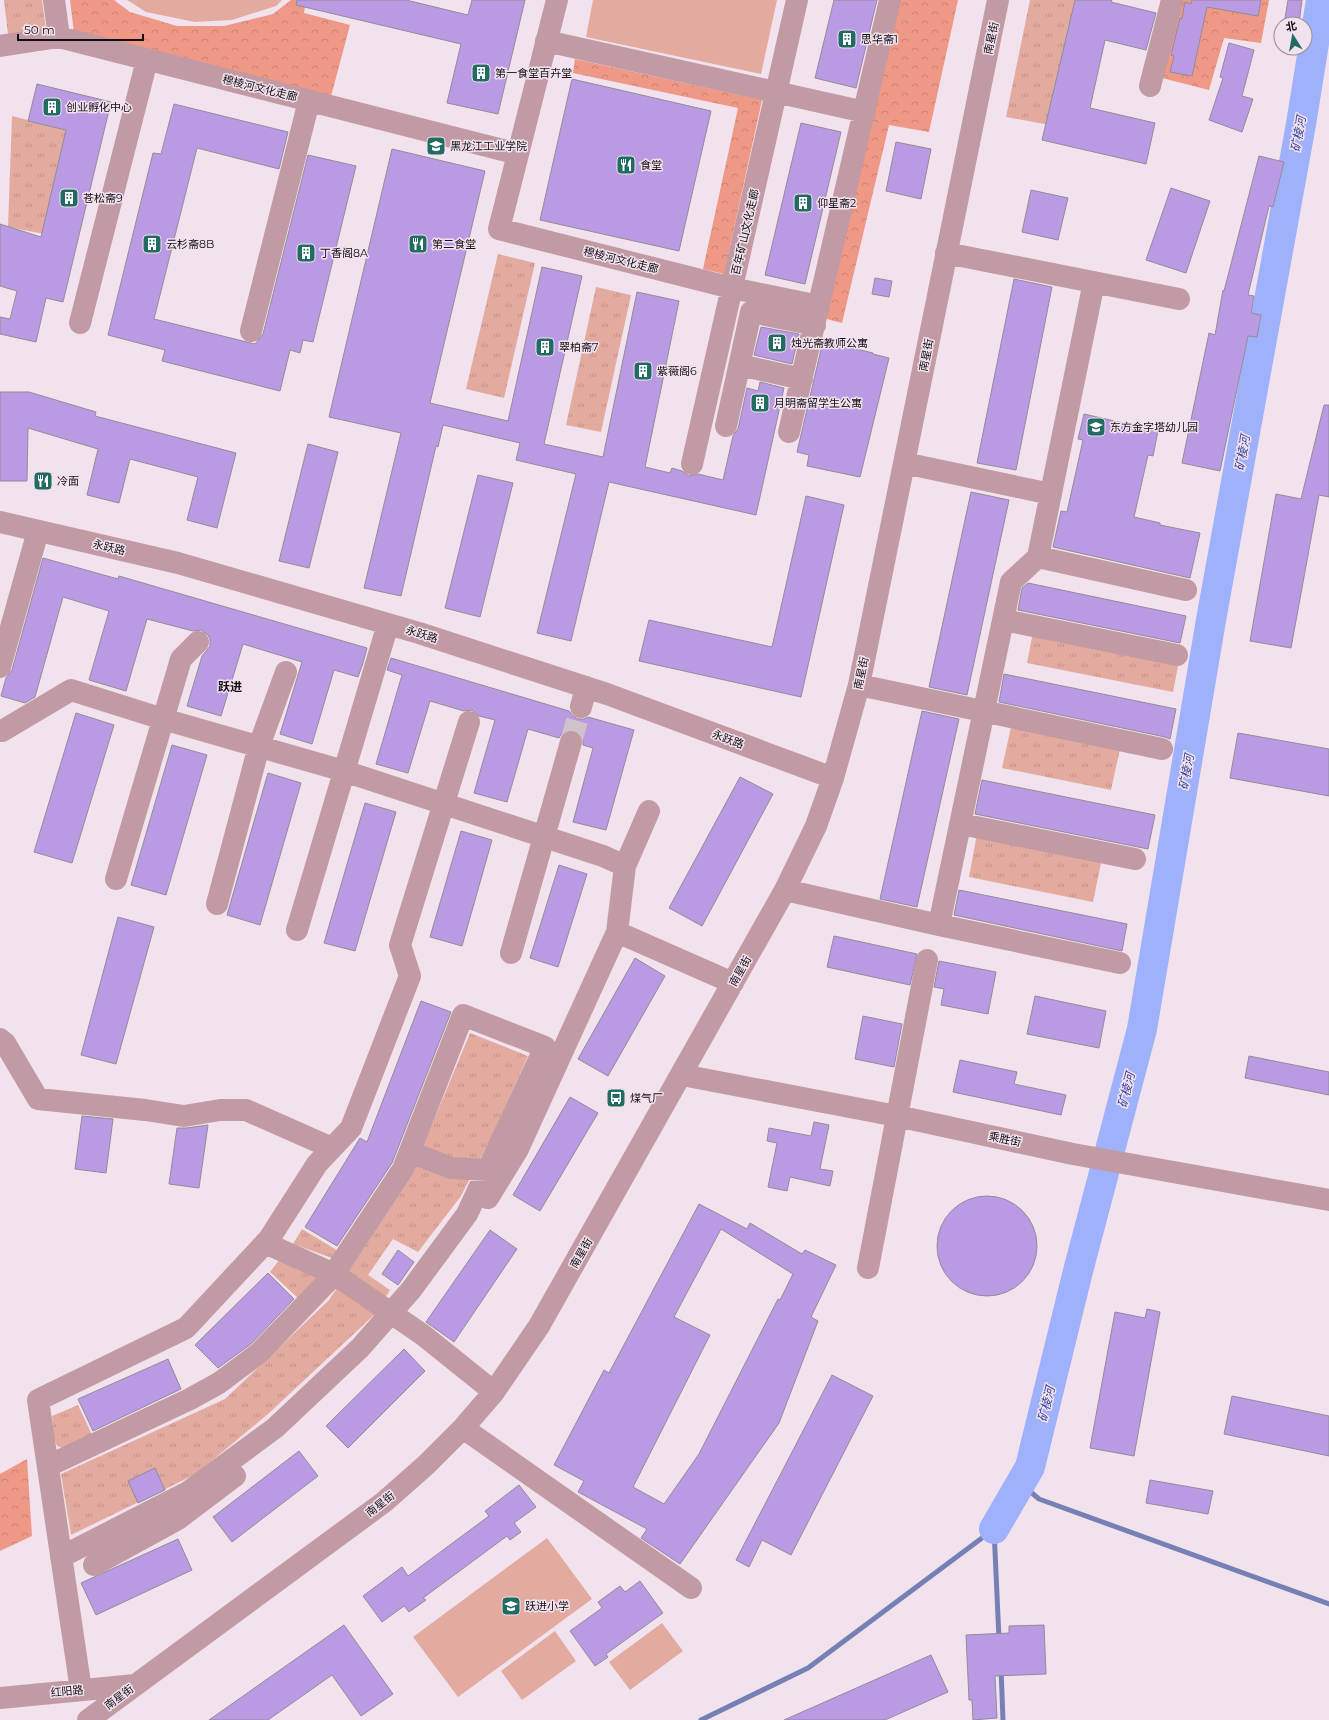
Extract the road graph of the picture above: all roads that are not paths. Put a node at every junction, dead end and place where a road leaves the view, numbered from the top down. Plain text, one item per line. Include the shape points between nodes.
1 (54, 0) edge
2 (557, 0) edge
3 (797, 0) edge
4 (890, 0) edge
5 (998, 0) edge
6 (1172, 0) edge
7 (59, 37) junction
8 (546, 41) junction
9 (0, 46) edge
10 (147, 60) junction
11 (1150, 86) dead end
12 (777, 93) junction
13 (309, 101) junction
14 (865, 112) junction
15 (518, 154) junction
16 (946, 253) junction
17 (1094, 282) junction
18 (732, 288) junction
19 (1179, 299) dead end
20 (817, 316) junction
21 (80, 323) dead end
22 (250, 331) dead end
23 (740, 365) junction
24 (802, 379) junction
25 (726, 426) dead end
26 (789, 432) dead end
27 (904, 463) junction
28 (692, 464) dead end
29 (1051, 494) junction
30 (0, 522) edge
31 (38, 531) junction
32 (1038, 556) junction
33 (1186, 590) dead end
34 (1004, 620) junction
35 (388, 624) junction
36 (198, 642) dead end
37 (1177, 656) dead end
38 (0, 667) edge
39 (286, 672) dead end
40 (859, 685) junction
41 (984, 711) junction
42 (163, 719) junction
43 (469, 722) dead end
44 (0, 731) edge
45 (571, 742) tunnel mouth
46 (259, 746) junction
47 (1162, 749) dead end
48 (344, 771) junction
49 (833, 778) junction
50 (444, 804) junction
51 (649, 811) dead end
52 (961, 824) junction
53 (544, 837) junction
54 (1135, 859) dead end
55 (625, 866) junction
56 (116, 879) dead end
57 (785, 890) junction
58 (217, 904) dead end
59 (939, 925) junction
60 (297, 930) dead end
61 (617, 932) junction
62 (511, 953) dead end
63 (927, 960) dead end
64 (1120, 963) dead end
65 (733, 983) junction
66 (0, 1038) edge
67 (567, 1041) junction
68 (545, 1047) junction
69 (682, 1075) junction
70 (897, 1116) junction
71 (332, 1148) junction
72 (410, 1152) junction
73 (488, 1170) junction
74 (1329, 1200) edge
75 (265, 1243) junction
76 (868, 1268) dead end
77 (334, 1274) junction
78 (396, 1316) junction
79 (494, 1392) junction
80 (463, 1428) junction
81 (48, 1466) junction
82 (61, 1557) junction
83 (94, 1564) dead end
84 (691, 1588) dead end
85 (135, 1685) junction
86 (81, 1690) junction
87 (0, 1698) edge
88 (88, 1720) edge

1 - 7 street
2 - 8 street, 穆棱河文化走廊
3 - 12 street, 百年矿山文化走廊
4 - 14 street
5 - 16 street, 南星街
6 - 11 street
7 - 9 street, 穆棱河文化走廊
7 - 10 street, 穆棱河文化走廊
8 - 12 street
8 - 15 street, 穆棱河文化走廊
10 - 13 street, 穆棱河文化走廊
10 - 21 street
12 - 14 street
12 - 18 street, 百年矿山文化走廊
13 - 15 street, 穆棱河文化走廊
13 - 22 street
14 - 20 street
15 - 18 street, 穆棱河文化走廊 via 498,229
16 - 17 street
16 - 27 street, 南星街
17 - 19 street
17 - 29 street
18 - 20 street, 穆棱河文化走廊
18 - 28 street, 百年矿山文化走廊
20 - 23 street via 751,312
20 - 24 street
23 - 24 street
23 - 25 street
24 - 26 street
27 - 29 street
27 - 40 street, 南星街
29 - 32 street
30 - 31 street, 永跃路
31 - 35 street, 永跃路 via 178,563
31 - 38 street
32 - 33 street
32 - 34 street via 1011,582
34 - 37 street
34 - 41 street
35 - 48 street
35 - 49 street, 永跃路 via 584,697
36 - 42 street via 181,659
39 - 46 street
40 - 41 street
40 - 49 street, 南星街
41 - 47 street
41 - 52 street
42 - 44 street via 72,690
42 - 46 street
42 - 56 street
43 - 50 street
45 - 53 street
46 - 48 street
46 - 58 street
48 - 50 street
48 - 60 street
49 - 57 street, 南星街 via 816,826
50 - 53 street
50 - 71 street via 400,945 410,976 351,1128
51 - 55 street
52 - 54 street
52 - 59 street
53 - 55 street
53 - 62 street
55 - 61 street
57 - 59 street
57 - 65 street, 南星街
59 - 64 street
61 - 65 street
61 - 67 street
63 - 70 street
65 - 69 street, 南星街
66 - 71 street via 38,1099 184,1116 220,1110 246,1110
67 - 68 street
67 - 78 street via 518,1149 452,1255
68 - 72 street via 463,1015
68 - 73 street
69 - 70 street, 乘胜街
69 - 79 street, 南星街 via 539,1326
70 - 74 street, 乘胜街 via 1154,1170
70 - 76 street
71 - 75 street via 317,1164
72 - 73 street via 451,1168
72 - 77 street via 403,1169
73 - 78 street via 467,1214 411,1290
75 - 77 street
75 - 81 street via 186,1328 38,1400
77 - 78 street
77 - 81 street via 259,1353 219,1383
78 - 79 street via 423,1334
78 - 82 street via 275,1428 188,1492
78 - 83 street via 281,1442 178,1519
79 - 80 street, 南星街
80 - 84 street
80 - 85 street, 南星街 via 384,1502
81 - 82 street
82 - 86 street
85 - 86 street, 红阳路
85 - 88 street, 南星街
86 - 87 street, 红阳路

